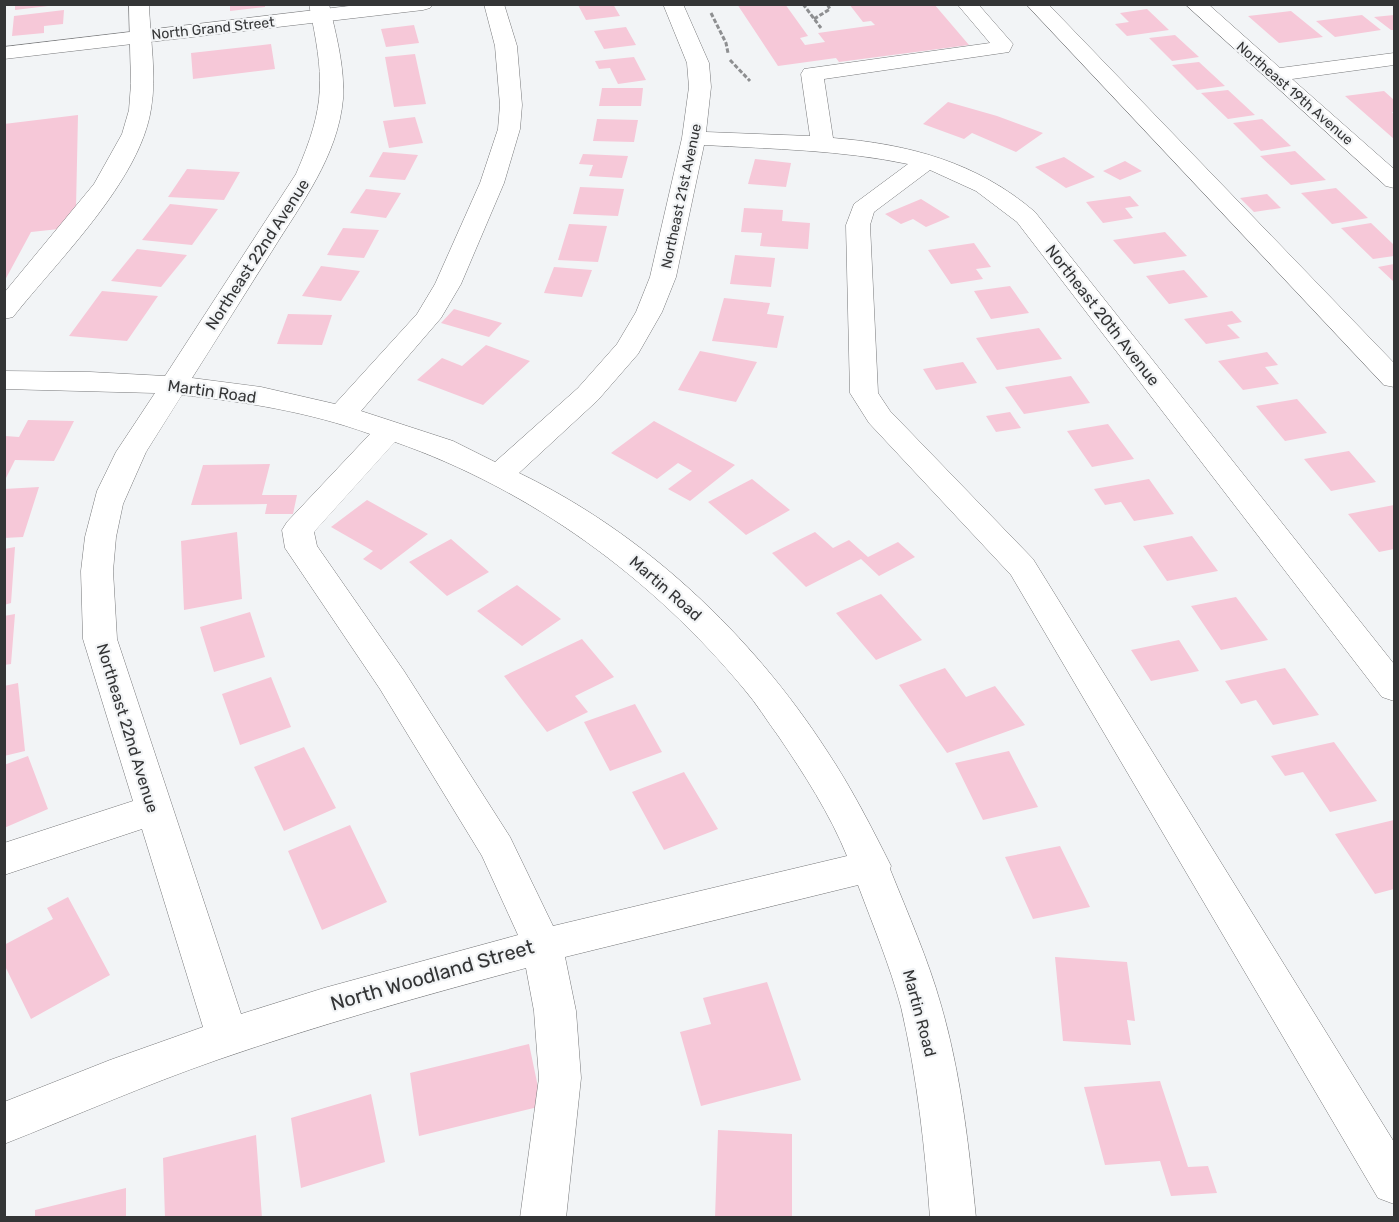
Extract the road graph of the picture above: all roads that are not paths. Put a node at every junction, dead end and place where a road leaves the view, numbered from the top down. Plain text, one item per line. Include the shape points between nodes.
1 (139, 4) edge
2 (423, 4) edge
3 (494, 4) edge
4 (673, 4) edge
5 (967, 4) edge
6 (1036, 4) edge
7 (1203, 5) edge
8 (320, 10) edge
9 (139, 36) junction
10 (4, 53) edge
11 (1395, 59) edge
12 (1275, 75) junction
13 (694, 138) junction
14 (823, 146) junction
15 (926, 162) junction
16 (1389, 171) edge
17 (4, 311) edge
18 (1395, 379) edge
19 (4, 380) edge
20 (172, 385) junction
21 (342, 414) junction
22 (391, 429) junction
23 (500, 475) junction
24 (1395, 688) edge
25 (153, 810) junction
26 (4, 859) edge
27 (872, 866) junction
28 (542, 944) junction
29 (227, 1036) junction
30 (4, 1123) edge
31 (1395, 1182) edge
32 (543, 1218) edge
33 (953, 1218) edge

1 - 9 street
2 - 8 street, North Grand Street
3 - 21 street via 506,46 511,105 509,129 492,183 448,284 428,318
4 - 13 street, Northeast 21st Avenue via 698,63
5 - 14 street via 1002,48 812,74
6 - 18 street
7 - 12 street, Northeast 19th Avenue
8 - 9 street, North Grand Street
8 - 20 street, Northeast 22nd Avenue via 332,84 322,141 295,198
9 - 10 street, North Grand Street
9 - 17 street via 142,73 134,140 92,204
11 - 12 street
12 - 16 street, Northeast 19th Avenue
13 - 14 street, Northeast 20th Avenue
13 - 23 street, Northeast 21st Avenue via 663,277 649,312 628,348 588,394
14 - 15 street, Northeast 20th Avenue via 875,150
15 - 24 street, Northeast 20th Avenue via 978,182 1026,217
15 - 31 street via 863,209 858,225 864,393 879,417 1022,567
19 - 20 street, Martin Road
20 - 21 street, Martin Road via 249,395
20 - 25 street, Northeast 22nd Avenue via 131,452 108,502 98,544 96,595 100,639
21 - 22 street, Martin Road
22 - 23 street, Martin Road via 444,448
22 - 28 street via 298,530 301,548 392,680 497,848
23 - 27 street, Martin Road via 613,542 669,586 718,633 761,682 804,742
25 - 26 street
25 - 29 street, Northeast 22nd Avenue
27 - 28 street, North Woodland Street
27 - 33 street, Martin Road via 920,1002 936,1077
28 - 29 street, North Woodland Street
28 - 32 street via 555,1011 560,1078
29 - 30 street, North Woodland Street

